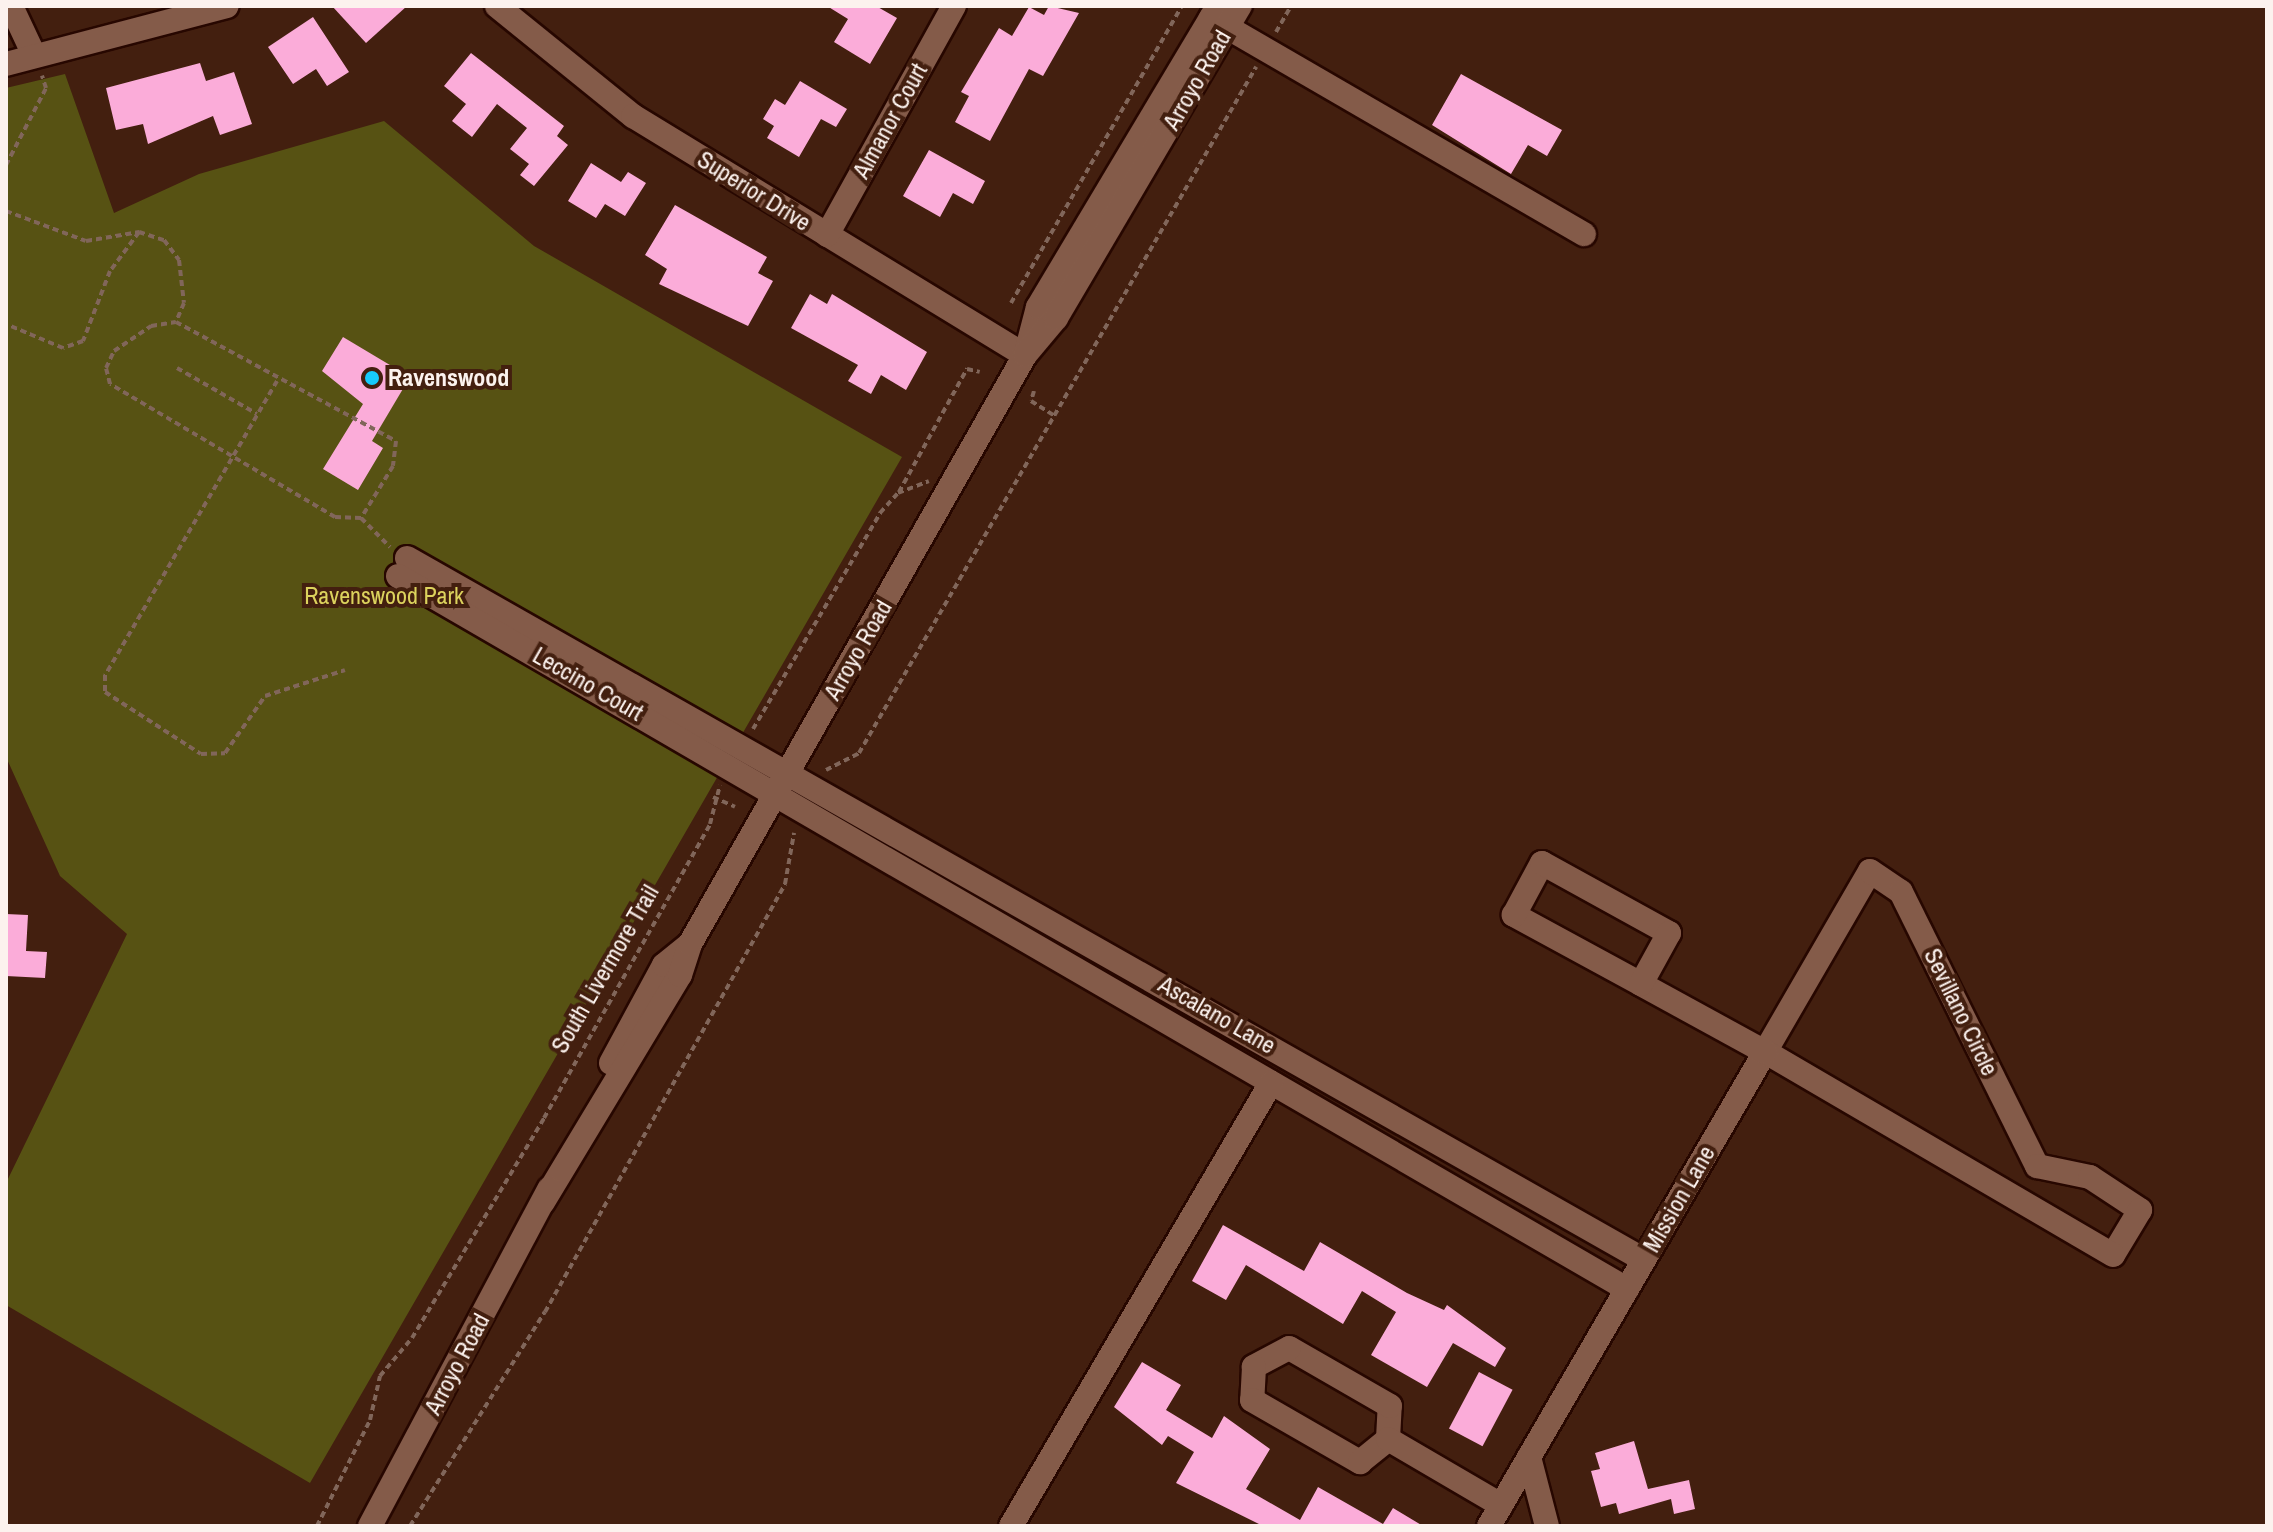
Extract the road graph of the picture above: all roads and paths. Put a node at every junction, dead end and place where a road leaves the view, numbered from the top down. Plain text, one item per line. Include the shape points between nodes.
1 (11, 6) edge
2 (227, 6) edge
3 (497, 6) edge
4 (954, 6) edge
5 (1182, 6) edge
6 (1240, 6) edge
7 (1291, 6) edge
8 (1219, 17) edge
9 (1266, 50) junction
10 (34, 55) junction
11 (6, 64) edge
12 (6, 165) edge
13 (6, 211) edge
14 (139, 232) junction
15 (1584, 234) dead end
16 (827, 235) junction
17 (1011, 303) dead end
18 (176, 322) junction
19 (6, 324) edge
20 (1025, 355) junction
21 (177, 368) dead end
22 (980, 372) dead end
23 (277, 381) junction
24 (1034, 391) dead end
25 (257, 414) junction
26 (1055, 416) junction
27 (231, 456) junction
28 (962, 468) junction
29 (898, 493) junction
30 (361, 518) junction
31 (403, 567) joint
32 (345, 670) dead end
33 (736, 757) junction
34 (826, 770) dead end
35 (783, 784) junction
36 (713, 797) junction
37 (735, 807) dead end
38 (794, 833) dead end
39 (1870, 871) joint
40 (1641, 984) junction
41 (1765, 1052) junction
42 (1271, 1083) junction
43 (2037, 1166) junction
44 (2001, 1191) junction
45 (1644, 1260) junction
46 (1627, 1289) junction
47 (1388, 1439) junction
48 (1529, 1457) junction
49 (1495, 1516) edge
50 (317, 1526) edge
51 (370, 1526) edge
52 (410, 1526) edge
53 (1011, 1526) edge
54 (1547, 1526) edge

1 - 10 street
2 - 10 street
3 - 16 street, Superior Drive via 633,116
4 - 16 street, Almanor Court
5 - 17 path
6 - 8 street, Arroyo Road
7 - 9 path
8 - 9 street
8 - 20 street, Arroyo Road via 1038,307
9 - 15 street
9 - 26 path
10 - 11 street
10 - 12 path via 46,88
13 - 14 path via 86,241
14 - 18 path via 164,240 179,260 185,282
14 - 19 path via 110,271 83,341 63,348
16 - 20 street, Superior Drive
18 - 23 path
18 - 27 path via 151,326 114,351 106,368 110,384
20 - 28 street, Arroyo Road
21 - 25 path
22 - 29 path, South Livermore Trail via 967,369
23 - 25 path
23 - 30 path via 396,441 393,466
24 - 26 path via 1031,401
25 - 27 path
26 - 34 path via 859,753
27 - 30 path via 335,517
27 - 32 path via 105,675 105,692 201,754 225,753 265,696
28 - 29 path
28 - 35 street, Arroyo Road
29 - 33 path, South Livermore Trail
30 - 31 path
31 - 33 street, Leccino Court
33 - 35 street, Leccino Court
33 - 36 path, South Livermore Trail
35 - 42 street, Ascalano Lane
35 - 45 street, Ascalano Lane via 816,784
35 - 51 street, Arroyo Road via 690,944 673,989 543,1202
36 - 37 path
36 - 50 path, South Livermore Trail via 710,824 544,1118 412,1338 380,1376 370,1420
38 - 52 path via 785,884 545,1312
39 - 41 street, Mission Lane
39 - 43 street, Sevillano Circle via 1901,892
40 - 40 street via 1669,933 1542,863 1514,915
40 - 41 street
41 - 44 street
41 - 45 street, Mission Lane
42 - 46 street, Ascalano Lane
42 - 53 street
43 - 44 street
43 - 44 street via 2090,1177 2140,1210 2113,1255
45 - 46 street, Mission Lane
46 - 48 street, Mission Lane
47 - 47 street via 1390,1406 1289,1348 1254,1367 1252,1400 1360,1462
47 - 49 street
48 - 49 street, Mission Lane
48 - 54 street

